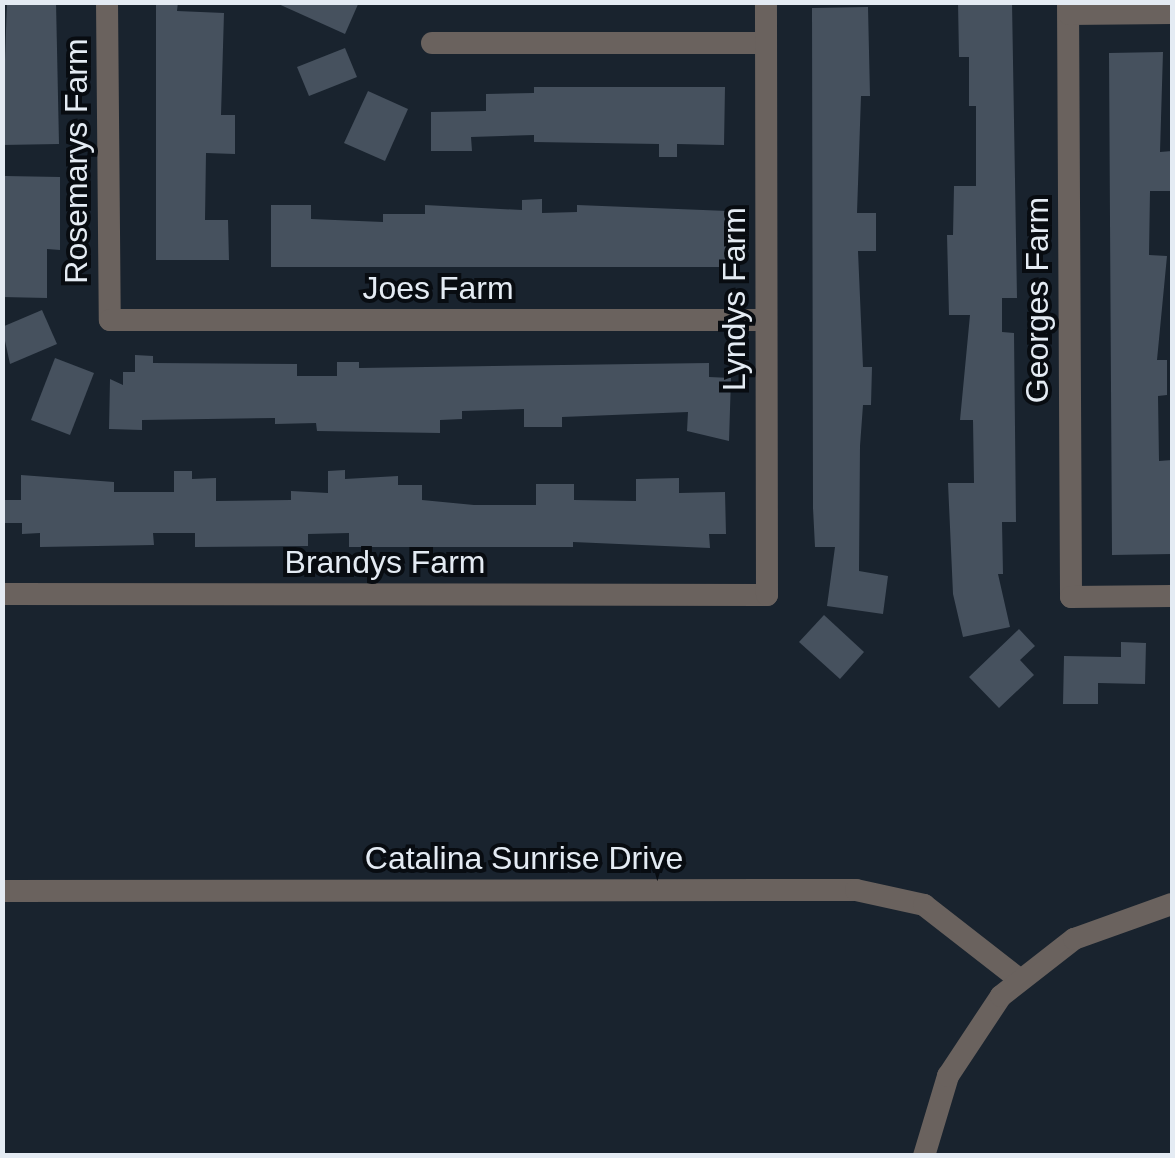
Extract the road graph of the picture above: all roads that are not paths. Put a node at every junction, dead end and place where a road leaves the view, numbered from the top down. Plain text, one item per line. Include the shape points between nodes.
1 (107, 2) edge
2 (766, 2) edge
3 (1068, 8) edge
4 (1172, 13) edge
5 (432, 42) dead end
6 (766, 43) junction
7 (110, 320) joint
8 (766, 320) junction
9 (2, 594) edge
10 (767, 596) joint
11 (1172, 596) edge
12 (2, 891) edge
13 (1172, 904) edge
14 (1018, 978) junction
15 (924, 1156) edge

1 - 7 street, Rosemarys Farm
2 - 6 street, Lyndys Farm
3 - 4 street
3 - 11 street, Georges Farm via 1071,597
5 - 6 street
6 - 8 street, Lyndys Farm
7 - 8 street, Joes Farm
8 - 10 street, Lyndys Farm
9 - 10 street, Brandys Farm
12 - 14 street, Catalina Sunrise Drive via 856,890 924,905
13 - 14 street via 1103,925
14 - 15 street via 962,1048 932,1116

